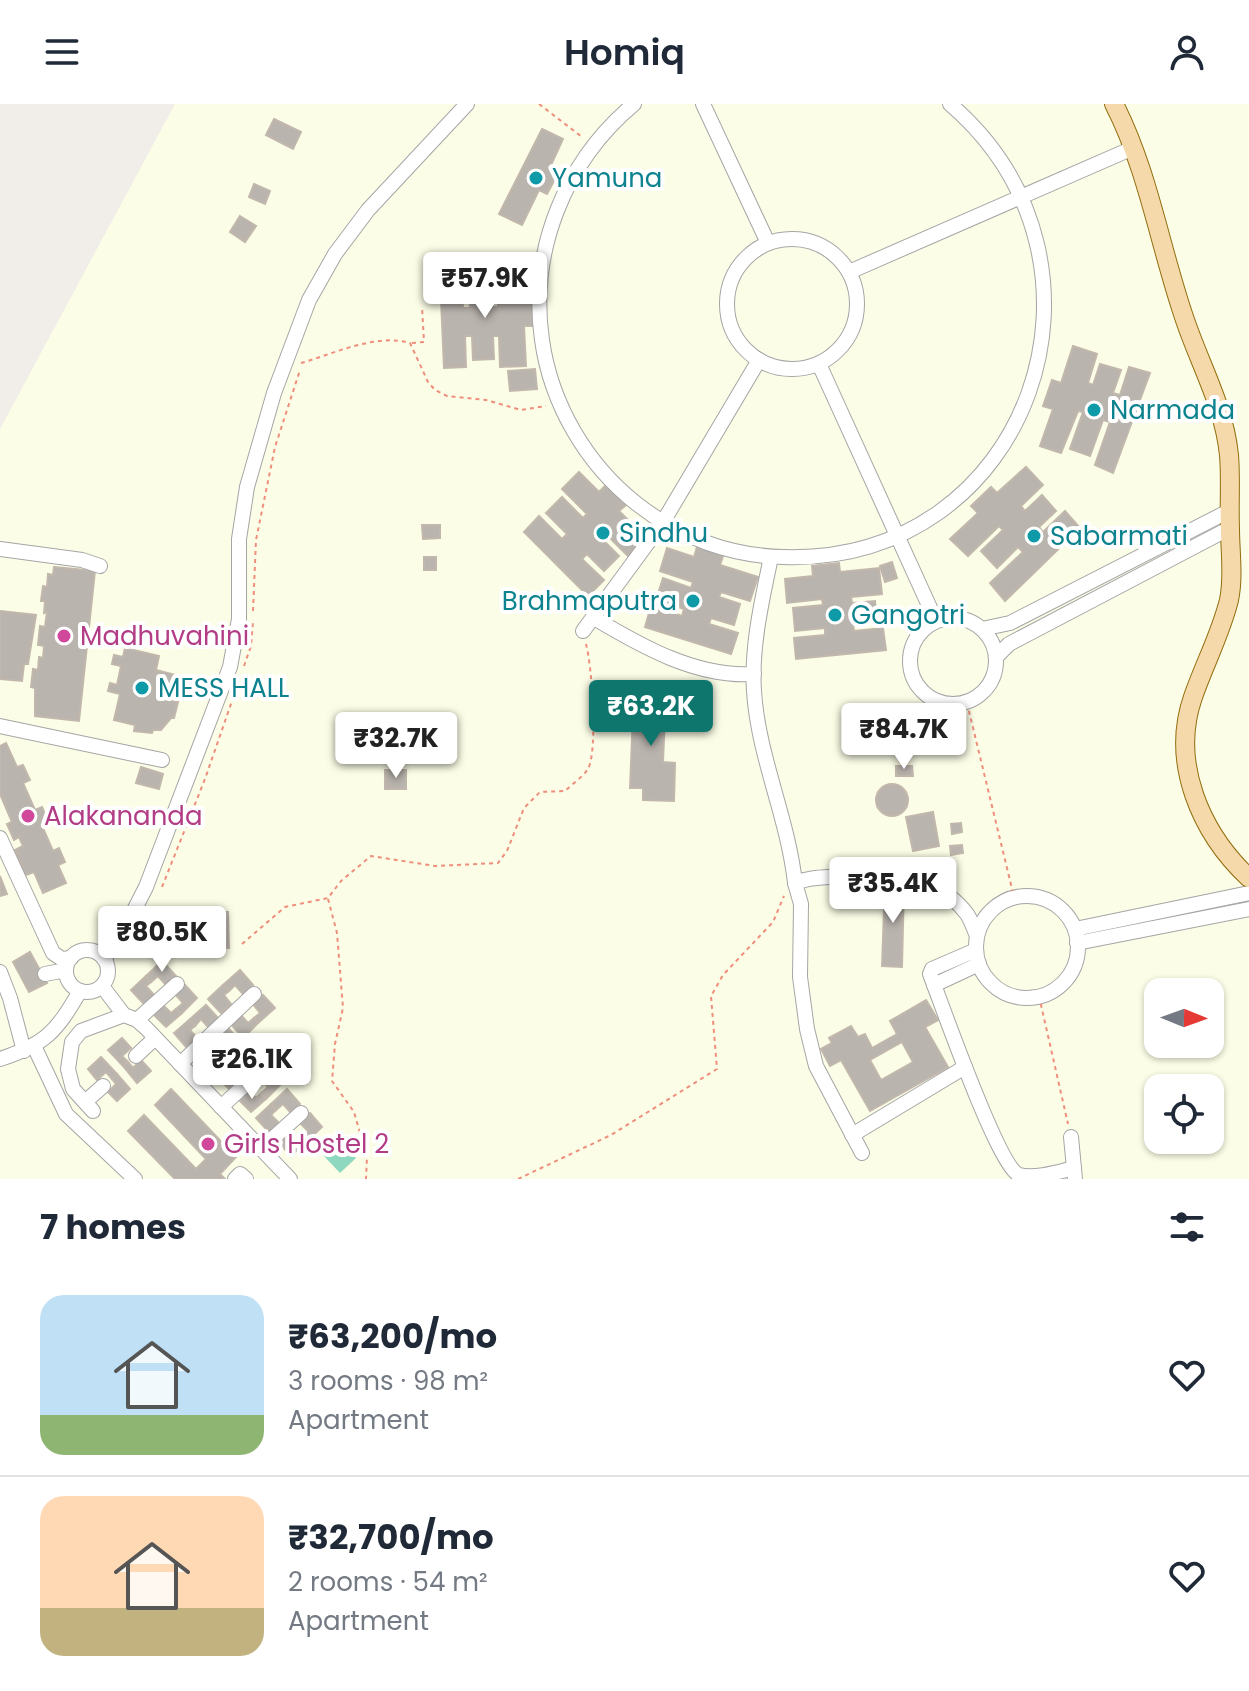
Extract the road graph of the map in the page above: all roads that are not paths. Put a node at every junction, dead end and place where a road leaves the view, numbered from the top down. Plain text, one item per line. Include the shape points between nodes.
1 (467, 104) edge
2 (634, 104) edge
3 (703, 104) edge
4 (950, 104) edge
5 (1114, 104) edge
6 (1133, 148) junction
7 (1023, 197) junction
8 (768, 243) junction
9 (849, 272) junction
10 (759, 360) junction
11 (819, 364) junction
12 (1229, 520) junction
13 (663, 522) junction
14 (897, 535) junction
15 (0, 549) edge
16 (771, 557) junction
17 (100, 566) dead end
18 (594, 618) junction
19 (936, 621) junction
20 (982, 629) junction
21 (583, 631) road end
22 (996, 657) junction
23 (754, 674) junction
24 (0, 726) edge
25 (162, 760) dead end
26 (0, 838) edge
27 (794, 878) junction
28 (1249, 878) edge
29 (1249, 893) edge
30 (1249, 909) edge
31 (1076, 936) junction
32 (978, 950) junction
33 (104, 959) junction
34 (69, 964) junction
35 (0, 972) edge
36 (45, 974) dead end
37 (177, 984) dead end
38 (102, 986) junction
39 (80, 991) junction
40 (254, 994) dead end
41 (63, 1018) junction
42 (130, 1018) junction
43 (81, 1031) junction
44 (155, 1038) junction
45 (29, 1049) junction
46 (0, 1056) edge
47 (136, 1056) dead end
48 (180, 1064) junction
49 (965, 1067) junction
50 (261, 1070) dead end
51 (103, 1086) dead end
52 (221, 1107) junction
53 (301, 1113) dead end
54 (852, 1135) junction
55 (1071, 1137) road end
56 (261, 1149) junction
57 (862, 1153) dead end
58 (1074, 1174) edge
59 (135, 1179) edge
60 (235, 1179) edge
61 (246, 1179) edge
62 (289, 1179) edge

1 - 33 street via 368,210 314,289 262,433 243,510 239,619 230,667 146,887
2 - 13 street via 586,155 561,199 541,274 541,338 558,400 576,436 600,470
3 - 8 street
4 - 7 street via 992,146
5 - 6 main road
6 - 7 street
6 - 12 main road via 1183,315 1221,412 1229,458
7 - 9 street
7 - 14 street via 1038,242 1045,288 1043,335 1033,381 1015,424 973,481 938,512
8 - 9 street via 805,240 830,252
8 - 10 street via 740,265 727,299 734,334
9 - 11 street via 857,298 854,325 840,348
10 - 11 street via 788,370
10 - 13 street
11 - 14 street
12 - 20 street via 1010,623
12 - 22 street via 1009,644
12 - 28 main road via 1228,600 1190,707 1187,751 1201,812 1222,849
13 - 16 street via 704,542
13 - 18 street
14 - 16 street via 835,554
14 - 19 street
15 - 17 street
16 - 23 street
18 - 21 street
18 - 23 street via 671,658 716,671
19 - 20 street via 956,618
19 - 22 street via 917,636 910,671 932,700 967,703 986,689
20 - 22 street
23 - 27 street via 764,749
24 - 25 street
26 - 34 street via 53,953
27 - 32 street via 877,870 911,874 967,914
27 - 54 street via 801,904 800,977 807,1029 816,1066
29 - 31 street
30 - 31 street
31 - 32 street via 1058,907 1044,899 1014,897 990,911 982,923
31 - 32 street via 1074,965 1066,979 1039,996 1023,998 995,987 986,977
32 - 49 street via 934,985
33 - 34 street via 81,951
33 - 38 street via 108,976
34 - 36 street
34 - 39 street via 70,983
35 - 45 street
37 - 42 street
38 - 39 street
38 - 42 street
39 - 41 street
40 - 48 street
41 - 43 street
41 - 45 street
42 - 43 street
42 - 44 street
43 - 51 street via 72,1042 68,1069 73,1089 89,1106
44 - 47 street
44 - 48 street
45 - 46 street
45 - 59 street via 66,1114
48 - 52 street
49 - 54 street
49 - 58 street via 1001,1151 1017,1175
50 - 52 street
52 - 56 street
53 - 56 street
54 - 57 street
55 - 58 street
56 - 62 street
60 - 61 street via 240,1174

